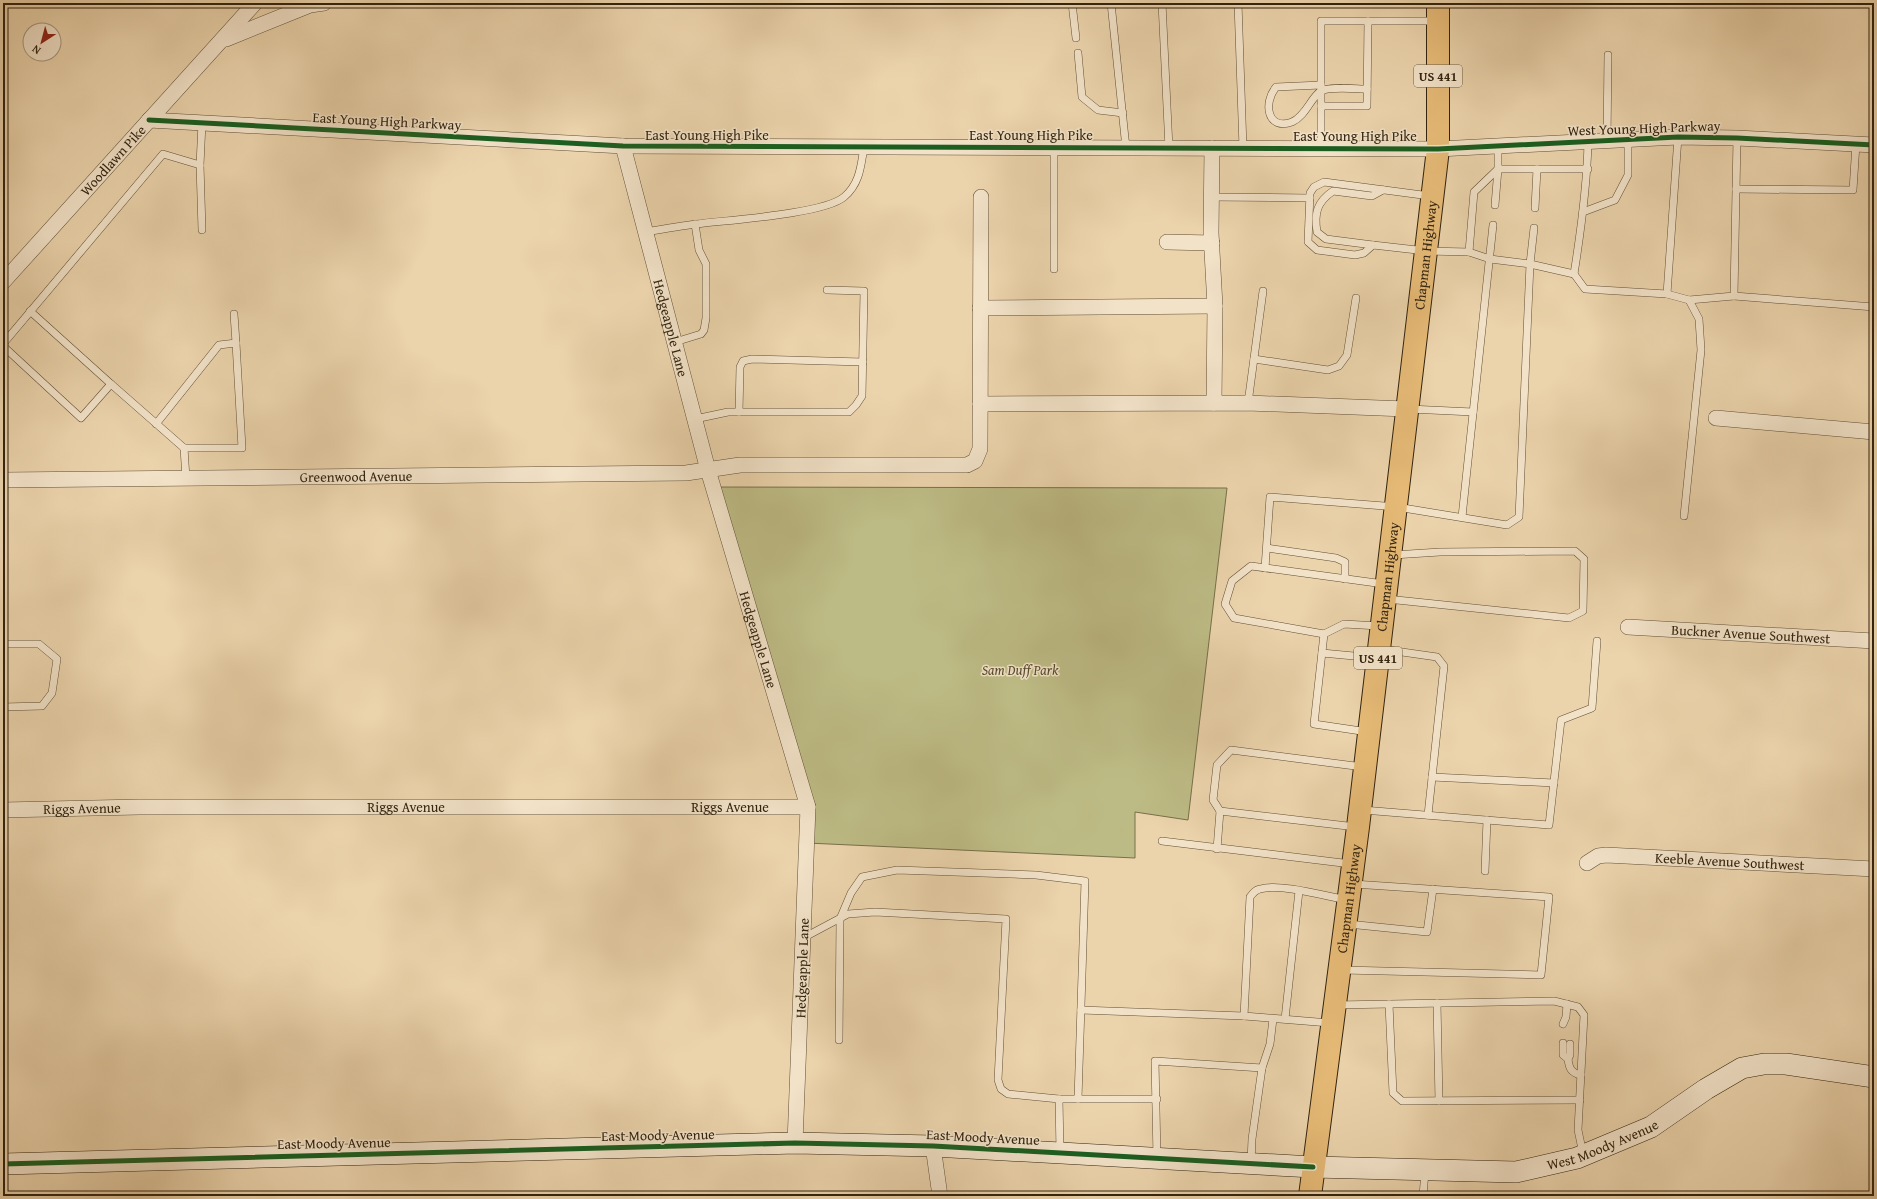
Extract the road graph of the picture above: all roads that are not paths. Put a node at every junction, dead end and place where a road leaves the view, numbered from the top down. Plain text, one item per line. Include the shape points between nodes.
1 (256, 3) edge
2 (324, 3) edge
3 (1072, 3) edge
4 (1111, 3) edge
5 (1162, 3) edge
6 (1238, 3) edge
7 (1438, 12) edge
8 (1368, 21) junction
9 (1076, 38) dead end
10 (222, 40) junction
11 (1078, 52) dead end
12 (1608, 55) dead end
13 (1321, 88) junction
14 (1367, 89) junction
15 (1321, 106) junction
16 (1123, 113) junction
17 (149, 120) junction
18 (202, 123) junction
19 (1678, 137) junction
20 (1738, 138) junction
21 (1607, 140) junction
22 (1628, 140) junction
23 (1588, 142) junction
24 (1856, 144) junction
25 (1874, 145) edge
26 (623, 146) junction
27 (1498, 146) junction
28 (864, 147) junction
29 (1054, 147) junction
30 (1126, 148) junction
31 (1169, 148) junction
32 (1212, 148) junction
33 (1243, 148) junction
34 (1321, 148) junction
35 (1438, 149) junction
36 (200, 165) junction
37 (1498, 169) junction
38 (1537, 169) junction
39 (1588, 169) junction
40 (1736, 189) junction
41 (1383, 190) junction
42 (1432, 196) junction
43 (981, 197) dead end
44 (1211, 197) junction
45 (1310, 198) junction
46 (1495, 205) dead end
47 (1536, 208) dead end
48 (1583, 212) junction
49 (695, 224) junction
50 (1493, 225) dead end
51 (1534, 228) dead end
52 (202, 230) dead end
53 (646, 232) junction
54 (1167, 242) dead end
55 (1212, 243) junction
56 (1373, 245) junction
57 (1426, 251) junction
58 (1469, 252) junction
59 (1490, 259) junction
60 (1530, 264) junction
61 (1054, 269) dead end
62 (1574, 274) junction
63 (3, 282) edge
64 (827, 290) dead end
65 (1263, 290) dead end
66 (1667, 294) junction
67 (1734, 296) junction
68 (1356, 298) dead end
69 (1689, 300) junction
70 (1215, 306) junction
71 (1874, 306) edge
72 (980, 308) junction
73 (30, 311) junction
74 (234, 314) dead end
75 (675, 342) junction
76 (236, 343) junction
77 (3, 345) edge
78 (1254, 360) junction
79 (863, 362) junction
80 (111, 384) junction
81 (1214, 403) junction
82 (1248, 403) junction
83 (980, 404) junction
84 (1406, 409) junction
85 (739, 412) junction
86 (1473, 412) junction
87 (1716, 418) dead end
88 (695, 419) junction
89 (156, 424) junction
90 (1874, 432) edge
91 (184, 448) junction
92 (708, 470) junction
93 (186, 478) junction
94 (3, 480) edge
95 (1397, 507) junction
96 (1684, 516) dead end
97 (1462, 517) junction
98 (1267, 548) junction
99 (1390, 555) junction
100 (1265, 568) junction
101 (1345, 579) junction
102 (1385, 592) junction
103 (1382, 626) junction
104 (1628, 627) dead end
105 (1324, 634) junction
106 (1597, 641) dead end
107 (1874, 641) edge
108 (3, 644) edge
109 (1322, 653) junction
110 (1378, 653) junction
111 (3, 707) edge
112 (1369, 732) junction
113 (1366, 767) junction
114 (1432, 777) junction
115 (1554, 783) junction
116 (808, 807) junction
117 (3, 810) edge
118 (1220, 811) junction
119 (1428, 815) junction
120 (1360, 818) junction
121 (1487, 820) junction
122 (1162, 841) dead end
123 (1217, 848) junction
124 (1587, 863) dead end
125 (1874, 869) edge
126 (1485, 871) dead end
127 (1351, 883) junction
128 (1433, 889) junction
129 (1299, 891) junction
130 (840, 918) junction
131 (1346, 924) junction
132 (803, 938) junction
133 (1340, 970) junction
134 (1437, 1003) junction
135 (1390, 1004) junction
136 (1567, 1004) junction
137 (1081, 1010) junction
138 (1335, 1014) junction
139 (1244, 1016) junction
140 (1274, 1019) junction
141 (1285, 1020) junction
142 (1567, 1021) dead end
143 (839, 1040) dead end
144 (1567, 1043) dead end
145 (1262, 1068) junction
146 (1581, 1075) junction
147 (1874, 1077) edge
148 (1059, 1099) junction
149 (1078, 1099) junction
150 (1157, 1099) junction
151 (1439, 1100) junction
152 (1580, 1100) junction
153 (795, 1143) junction
154 (933, 1146) junction
155 (1061, 1154) junction
156 (1583, 1155) junction
157 (1158, 1160) junction
158 (3, 1164) edge
159 (1251, 1164) junction
160 (1313, 1167) junction
161 (1425, 1171) junction
162 (940, 1196) edge
163 (1310, 1196) edge
164 (1423, 1196) edge

1 - 10 street, Woodlawn Pike
2 - 10 street via 310,5
3 - 9 lane
4 - 16 lane
5 - 31 lane
6 - 33 lane
7 - 8 lane
7 - 35 highway, Chapman Highway / US 441
8 - 13 lane via 1321,21
8 - 14 lane
10 - 17 street, Woodlawn Pike
11 - 16 lane via 1082,98 1098,110
12 - 21 lane
13 - 13 lane via 1296,120 1283,124 1276,122 1270,114 1268,104 1271,93 1276,88
13 - 14 lane
13 - 15 lane
14 - 15 lane via 1367,106
15 - 34 lane
16 - 30 lane
17 - 18 street, East Young High Parkway
17 - 63 street, Woodlawn Pike
18 - 26 street, East Young High Parkway
18 - 36 lane
19 - 20 street, West Young High Parkway
19 - 22 street, West Young High Parkway
19 - 66 lane
20 - 24 street, West Young High Parkway
20 - 40 lane
21 - 22 street, West Young High Parkway
21 - 23 street, West Young High Parkway
22 - 48 lane via 1628,175 1615,200
23 - 27 street, West Young High Parkway
23 - 39 lane
24 - 25 street, West Young High Parkway
24 - 40 lane via 1853,190
26 - 28 street, East Young High Pike
26 - 53 street, Hedgeapple Lane
27 - 35 street, West Young High Parkway
27 - 37 lane
28 - 29 street, East Young High Pike
28 - 49 lane via 859,177 853,188 835,203 796,211
29 - 30 street, East Young High Pike
29 - 61 lane
30 - 31 street, East Young High Pike
31 - 32 street, East Young High Pike
32 - 33 street, East Young High Pike
32 - 44 street
33 - 34 street, East Young High Pike
34 - 35 street, East Young High Pike
35 - 42 highway, Chapman Highway / US 441
36 - 52 lane
36 - 73 lane via 163,154
37 - 38 lane
37 - 46 lane
37 - 58 lane via 1474,192
38 - 39 lane
38 - 47 lane
39 - 48 lane
40 - 67 lane
41 - 42 lane
41 - 45 lane via 1324,182 1314,187
41 - 56 lane via 1372,196 1333,191 1325,196 1315,218 1317,232 1326,239
42 - 57 highway, Chapman Highway / US 441
43 - 72 street
44 - 45 lane
44 - 55 street
45 - 56 lane via 1308,242 1317,250 1364,254
48 - 62 lane
49 - 53 lane
49 - 75 lane via 699,250 706,264 704,330 701,334
50 - 59 lane
51 - 60 lane
53 - 75 street, Hedgeapple Lane
54 - 55 street
55 - 70 street
56 - 57 lane
57 - 58 lane
57 - 84 highway, Chapman Highway / US 441
58 - 59 lane
59 - 60 lane
59 - 86 lane
60 - 62 lane
60 - 97 lane via 1519,517 1507,525
62 - 66 lane via 1585,289
64 - 79 lane via 864,291
65 - 78 lane
66 - 69 lane
67 - 69 lane
67 - 71 lane
68 - 78 lane via 1347,355 1339,366 1328,370
69 - 96 lane via 1699,319 1701,350
70 - 72 street
70 - 81 street
72 - 83 street
73 - 77 lane
73 - 80 lane
74 - 76 lane
75 - 88 street, Hedgeapple Lane
76 - 89 lane via 218,345
76 - 91 lane via 242,448
77 - 80 lane via 80,418
78 - 82 lane
79 - 85 lane via 862,396 849,412
79 - 85 lane via 752,359 743,361 740,367
80 - 89 lane
81 - 82 street
81 - 83 street
82 - 84 street
83 - 92 street, Greenwood Avenue via 980,449 975,461 967,465 740,465
84 - 86 lane
84 - 95 highway, Chapman Highway / US 441
85 - 88 lane
86 - 97 lane
87 - 90 street
88 - 92 street, Hedgeapple Lane
89 - 91 lane
91 - 93 lane
92 - 93 street, Greenwood Avenue via 686,473
92 - 116 street, Hedgeapple Lane
93 - 94 street, Greenwood Avenue
95 - 97 lane
95 - 98 lane via 1270,497
95 - 99 highway, Chapman Highway / US 441
98 - 100 lane
98 - 101 lane via 1336,558 1345,562
99 - 102 highway, Chapman Highway / US 441
99 - 102 lane via 1575,551 1584,559 1583,612 1569,618
100 - 101 lane
100 - 105 lane via 1251,566 1232,581 1225,604 1234,618
101 - 102 lane
102 - 103 highway, Chapman Highway / US 441
103 - 105 lane via 1344,624
103 - 110 highway, Chapman Highway / US 441
104 - 107 street, Buckner Avenue Southwest
105 - 109 lane
106 - 115 lane via 1592,708 1561,720
108 - 111 lane via 39,644 57,659 52,693 42,706
109 - 110 lane
109 - 112 lane via 1314,724
110 - 112 highway, Chapman Highway / US 441
110 - 114 lane via 1437,657 1444,666
112 - 113 highway, Chapman Highway / US 441
113 - 118 lane via 1231,750 1218,765 1214,800
113 - 120 highway, Chapman Highway / US 441
114 - 115 lane
114 - 119 lane
115 - 121 lane via 1549,825
116 - 117 street, Riggs Avenue via 139,806
116 - 132 street, Hedgeapple Lane
118 - 120 lane
118 - 123 lane
119 - 120 lane
119 - 121 lane
120 - 127 highway, Chapman Highway / US 441
121 - 126 lane
122 - 123 lane
123 - 127 lane
124 - 125 street, Keeble Avenue Southwest via 1598,856 1606,855
127 - 128 lane
127 - 129 lane
127 - 131 highway, Chapman Highway / US 441
128 - 131 lane via 1427,932
128 - 133 lane via 1550,897 1541,975
129 - 139 lane via 1260,888 1250,897
129 - 141 lane
130 - 132 lane
130 - 137 lane via 851,893 862,877 897,870 1036,875 1085,881
130 - 143 lane
130 - 148 lane via 848,914 875,912 1006,919 998,1080 1001,1089 1008,1094
131 - 133 highway, Chapman Highway / US 441
132 - 153 street, Hedgeapple Lane
133 - 138 highway, Chapman Highway / US 441
134 - 135 lane
134 - 136 lane via 1554,1001
134 - 151 lane
135 - 138 lane
135 - 151 lane via 1393,1093 1402,1101
136 - 142 lane
136 - 146 lane via 1578,1007 1584,1015
137 - 139 lane
137 - 149 lane
138 - 141 lane
138 - 160 highway, Chapman Highway / US 441
139 - 140 lane
140 - 141 lane
140 - 145 lane via 1270,1044
144 - 146 lane via 1563,1055 1568,1059 1569,1067 1575,1074
145 - 150 lane via 1155,1061
145 - 159 lane
146 - 152 lane
147 - 156 main road, West Moody Avenue via 1786,1064 1742,1068 1651,1127
148 - 149 lane
148 - 155 lane
149 - 150 lane
150 - 157 lane via 1155,1135
151 - 152 lane
152 - 156 lane via 1578,1130
153 - 154 main road, East Moody Avenue
153 - 158 main road, East Moody Avenue
154 - 155 main road, East Moody Avenue
154 - 162 street
155 - 157 main road, East Moody Avenue
156 - 161 main road, West Moody Avenue via 1516,1172
157 - 159 main road, East Moody Avenue
159 - 160 main road, East Moody Avenue
160 - 161 main road, West Moody Avenue
160 - 163 highway, Chapman Highway / US 441
161 - 164 lane

